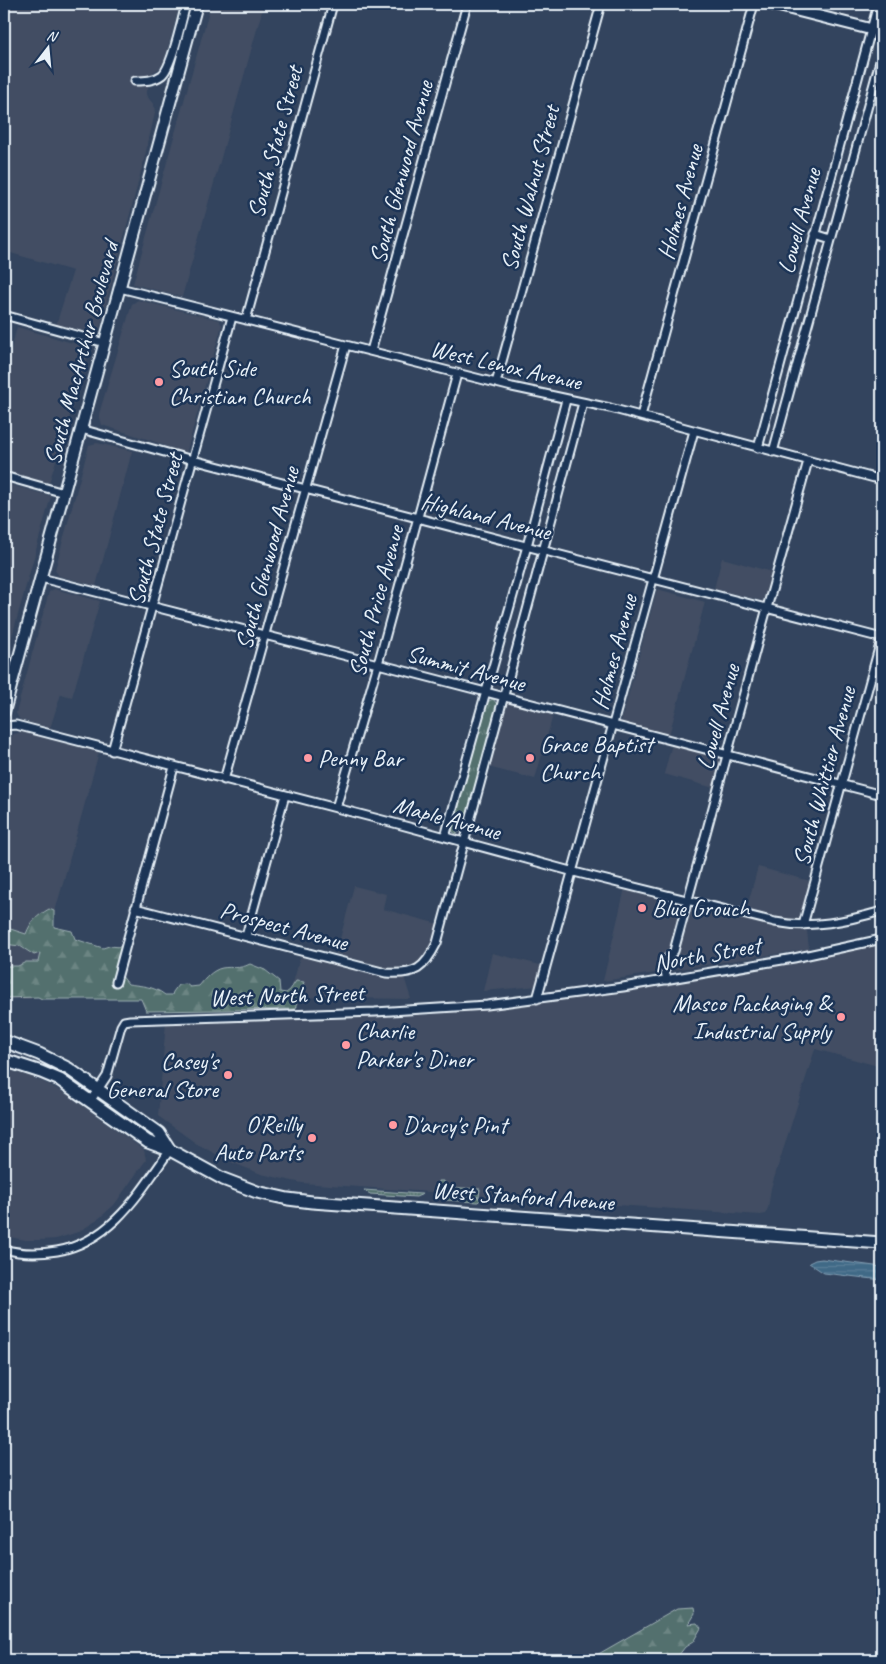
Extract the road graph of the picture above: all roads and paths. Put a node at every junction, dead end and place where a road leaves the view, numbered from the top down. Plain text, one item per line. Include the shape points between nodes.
1 (186, 4) edge
2 (197, 4) edge
3 (333, 4) edge
4 (466, 4) edge
5 (601, 4) edge
6 (754, 4) edge
7 (771, 4) edge
8 (878, 4) edge
9 (871, 29) junction
10 (882, 32) edge
11 (882, 54) edge
12 (135, 81) dead end
13 (815, 234) junction
14 (831, 239) junction
15 (120, 288) junction
16 (4, 315) edge
17 (232, 317) junction
18 (246, 320) junction
19 (105, 343) junction
20 (346, 345) junction
21 (371, 351) junction
22 (457, 374) junction
23 (496, 383) junction
24 (566, 400) junction
25 (583, 403) junction
26 (642, 413) junction
27 (81, 429) junction
28 (694, 431) junction
29 (758, 448) junction
30 (773, 452) junction
31 (193, 460) junction
32 (808, 461) junction
33 (4, 476) edge
34 (882, 480) edge
35 (306, 489) junction
36 (64, 493) junction
37 (418, 518) junction
38 (527, 546) junction
39 (542, 550) junction
40 (41, 578) junction
41 (654, 578) junction
42 (153, 606) junction
43 (767, 608) junction
44 (265, 636) junction
45 (882, 638) edge
46 (378, 664) junction
47 (486, 693) junction
48 (503, 697) junction
49 (4, 712) edge
50 (614, 725) junction
51 (4, 726) edge
52 (112, 751) junction
53 (728, 755) junction
54 (174, 767) junction
55 (224, 780) junction
56 (841, 785) junction
57 (285, 795) junction
58 (882, 795) edge
59 (336, 808) junction
60 (445, 837) junction
61 (464, 842) junction
62 (574, 872) junction
63 (688, 901) junction
64 (135, 908) junction
65 (882, 911) edge
66 (803, 925) junction
67 (246, 936) junction
68 (882, 940) edge
69 (667, 980) junction
70 (116, 982) dead end
71 (537, 999) junction
72 (6, 1040) edge
73 (4, 1060) edge
74 (99, 1089) junction
75 (91, 1100) junction
76 (170, 1150) junction
77 (882, 1243) edge
78 (4, 1249) edge

1 - 12 street via 165,72 154,79
2 - 15 main road, South MacArthur Boulevard
3 - 18 street, South State Street
4 - 21 street, South Glenwood Avenue
5 - 23 street, South Walnut Street
6 - 26 street, Holmes Avenue
7 - 9 main road
8 - 9 street, Lowell Avenue
9 - 10 main road
9 - 13 street, Lowell Avenue
11 - 14 street, Lowell Avenue
13 - 14 street
13 - 29 street, Lowell Avenue
14 - 30 street, Lowell Avenue
15 - 17 street, West Lenox Avenue
15 - 19 main road, South MacArthur Boulevard
16 - 19 street
17 - 18 street, West Lenox Avenue
17 - 31 street, South State Street
18 - 20 street, West Lenox Avenue
19 - 27 main road, South MacArthur Boulevard
20 - 21 street, West Lenox Avenue
20 - 35 street, South Glenwood Avenue
21 - 22 street, West Lenox Avenue
22 - 23 street, West Lenox Avenue
22 - 37 street, South Price Avenue
23 - 24 street, West Lenox Avenue
24 - 25 street, West Lenox Avenue
24 - 38 street
25 - 26 street, West Lenox Avenue
25 - 39 street
26 - 28 street, West Lenox Avenue
27 - 31 street, Highland Avenue
27 - 36 main road, South MacArthur Boulevard
28 - 29 street, West Lenox Avenue
28 - 41 street, Holmes Avenue
29 - 30 street, West Lenox Avenue
30 - 32 street, West Lenox Avenue
31 - 35 street, Highland Avenue
31 - 42 street, South State Street
32 - 34 street, West Lenox Avenue
32 - 43 street, Lowell Avenue
33 - 36 street
35 - 37 street, Highland Avenue
35 - 44 street, South Glenwood Avenue
36 - 40 main road, South MacArthur Boulevard
37 - 38 street, Highland Avenue
37 - 46 street, South Price Avenue
38 - 39 street, Highland Avenue
38 - 47 street
39 - 41 street, Highland Avenue
39 - 48 street
40 - 42 street, Summit Avenue
40 - 49 main road, South MacArthur Boulevard
41 - 43 street, Highland Avenue
41 - 50 street, Holmes Avenue
42 - 44 street, Summit Avenue
42 - 52 street, South State Street
43 - 45 street, Highland Avenue
43 - 53 street, Lowell Avenue
44 - 46 street, Summit Avenue
44 - 55 street, South Glenwood Avenue
45 - 56 street, South Whittier Avenue
46 - 47 street, Summit Avenue
46 - 59 street, South Price Avenue
47 - 48 street, Summit Avenue
47 - 60 street
48 - 50 street, Summit Avenue
48 - 61 street
50 - 53 street, Summit Avenue
50 - 62 street, Holmes Avenue
51 - 52 street, Maple Avenue via 16,725
52 - 54 street, Maple Avenue
53 - 56 street, Summit Avenue
53 - 63 street, Lowell Avenue
54 - 55 street, Maple Avenue
54 - 64 street
55 - 57 street, Maple Avenue
56 - 58 street, Summit Avenue
56 - 66 street, South Whittier Avenue
57 - 59 street, Maple Avenue
57 - 67 street
59 - 60 street, Maple Avenue
60 - 61 street, Maple Avenue
61 - 62 street, Maple Avenue
61 - 67 street, Prospect Avenue via 437,943 423,966 410,973 386,973
62 - 63 street, Maple Avenue
62 - 71 street, Holmes Avenue
63 - 66 street, Maple Avenue via 775,922
63 - 69 street, Lowell Avenue via 674,951 662,963
64 - 67 street, Prospect Avenue
64 - 70 street
65 - 66 street, Maple Avenue via 819,925
68 - 69 street, North Street
69 - 71 street, North Street
71 - 74 street, West North Street via 375,1012 124,1021 110,1068
72 - 74 main road, West Stanford Avenue via 61,1065
73 - 75 main road, West Stanford Avenue via 60,1080
74 - 75 street, West North Street
74 - 76 main road, West Stanford Avenue via 159,1133
75 - 76 main road, West Stanford Avenue via 148,1142
76 - 77 main road, West Stanford Avenue via 223,1179 257,1192 300,1201
76 - 78 street via 122,1215 97,1236 76,1246 48,1253

